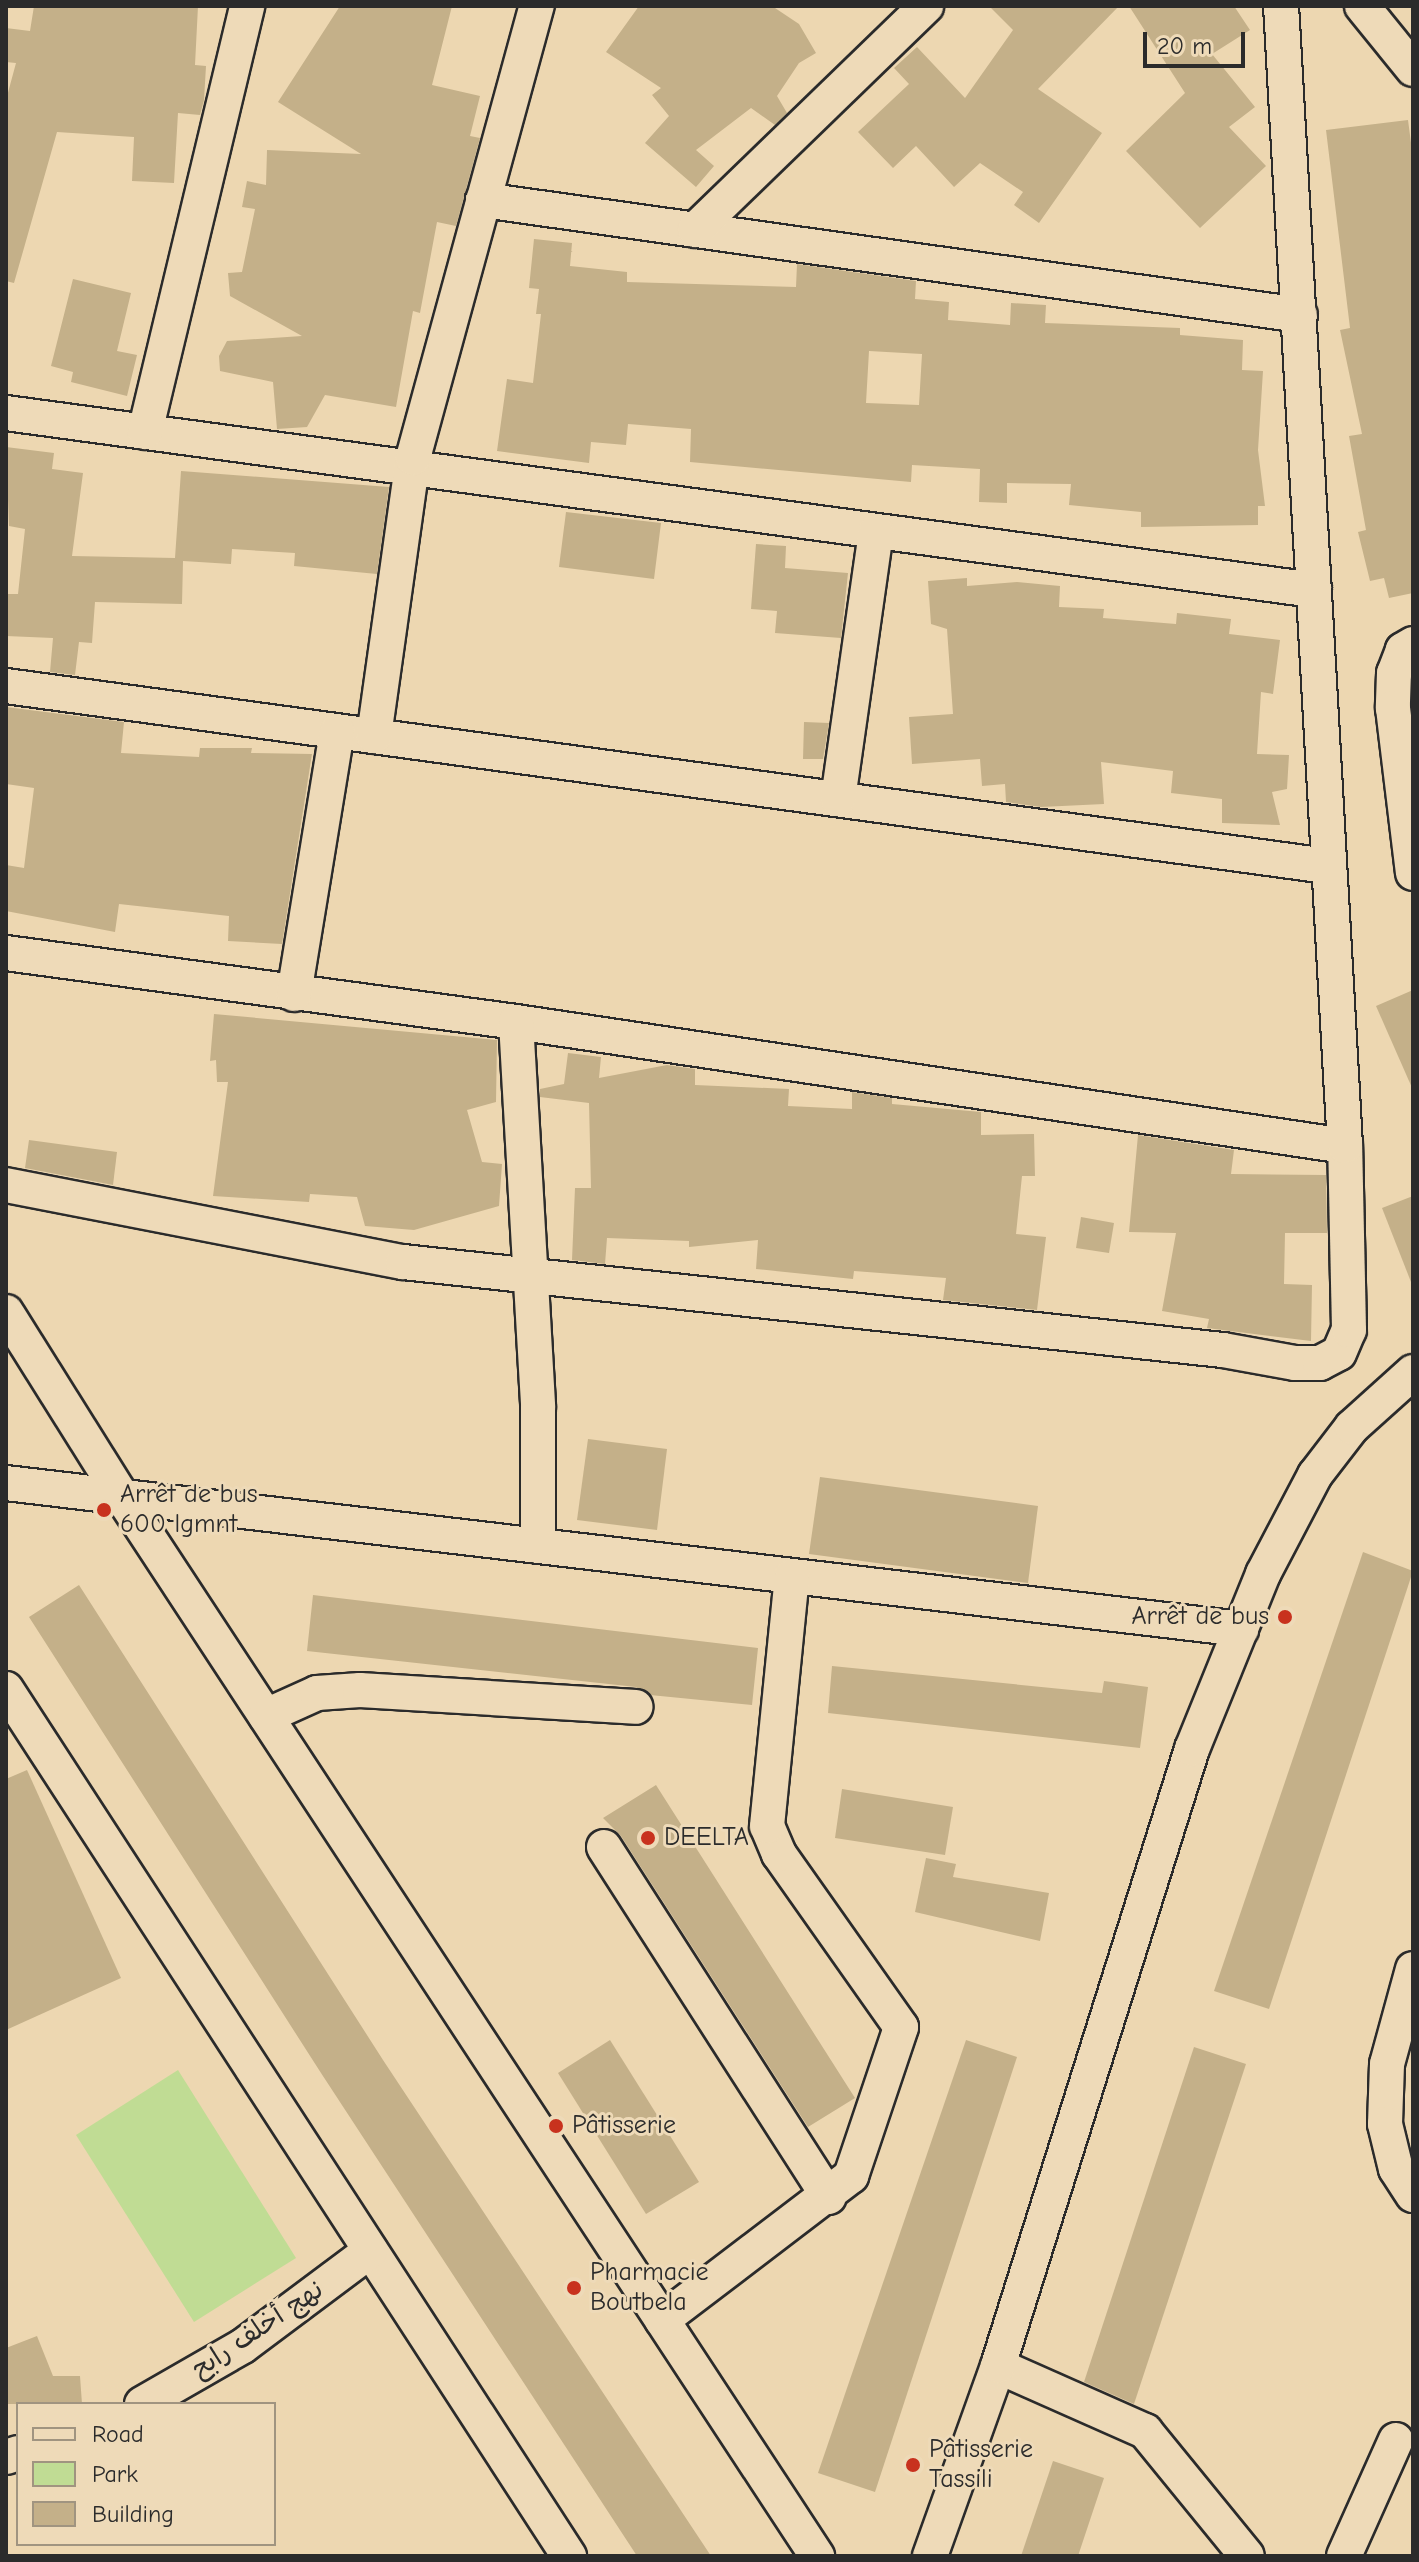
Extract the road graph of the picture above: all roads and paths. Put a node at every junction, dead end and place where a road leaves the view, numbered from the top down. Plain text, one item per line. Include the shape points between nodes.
1 (247, 6) edge
2 (537, 6) edge
3 (926, 6) edge
4 (1281, 6) edge
5 (1362, 6) edge
6 (1413, 69) edge
7 (483, 200) junction
8 (695, 230) junction
9 (1300, 315) junction
10 (6, 413) edge
11 (145, 432) junction
12 (411, 469) junction
13 (876, 532) junction
14 (1314, 590) junction
15 (1413, 644) edge
16 (6, 686) edge
17 (337, 731) junction
18 (374, 736) junction
19 (838, 799) junction
20 (1327, 866) junction
21 (1413, 873) edge
22 (6, 953) edge
23 (294, 994) junction
24 (516, 1022) junction
25 (1345, 1146) junction
26 (6, 1185) edge
27 (529, 1274) junction
28 (6, 1312) edge
29 (1413, 1372) edge
30 (6, 1483) edge
31 (122, 1497) junction
32 (538, 1546) junction
33 (792, 1576) junction
34 (1241, 1629) junction
35 (6, 1689) edge
36 (635, 1707) dead end
37 (266, 1716) junction
38 (604, 1847) dead end
39 (1413, 1969) edge
40 (1413, 2195) edge
41 (829, 2197) junction
42 (370, 2251) junction
43 (662, 2320) junction
44 (998, 2366) junction
45 (145, 2402) edge
46 (1396, 2440) dead end
47 (569, 2556) edge
48 (817, 2556) edge
49 (930, 2556) edge
50 (1247, 2556) edge
51 (1344, 2556) edge

1 - 11 street
2 - 7 street
3 - 8 street
4 - 9 street
5 - 6 street
7 - 8 street
7 - 12 street
8 - 9 street
9 - 14 street
10 - 11 street
11 - 12 street
12 - 13 street
12 - 18 street
13 - 14 street
13 - 19 street
14 - 20 street
15 - 21 street via 1403,650 1394,673 1393,708
16 - 17 street
17 - 18 street
17 - 23 street
18 - 19 street
19 - 20 street
20 - 25 street
22 - 23 street
23 - 24 street
24 - 25 street
24 - 27 street
25 - 27 street via 1349,1330 1339,1353 1320,1363
26 - 27 street via 403,1262
27 - 32 street via 538,1407
28 - 31 street
29 - 34 street via 1352,1427 1315,1475
30 - 31 street
31 - 32 street
31 - 37 street
32 - 33 street
33 - 34 street
33 - 41 street via 767,1826 779,1854 901,2027 851,2176
34 - 44 street via 1192,1749
35 - 42 street
36 - 37 street via 360,1690 317,1693
37 - 43 street
38 - 41 street
39 - 40 street via 1387,2064 1385,2124 1396,2169
41 - 43 street
42 - 45 street, نهج أخلف رابح via 243,2346
42 - 47 street
43 - 48 street
44 - 49 street
44 - 50 street via 1145,2431
46 - 51 street

